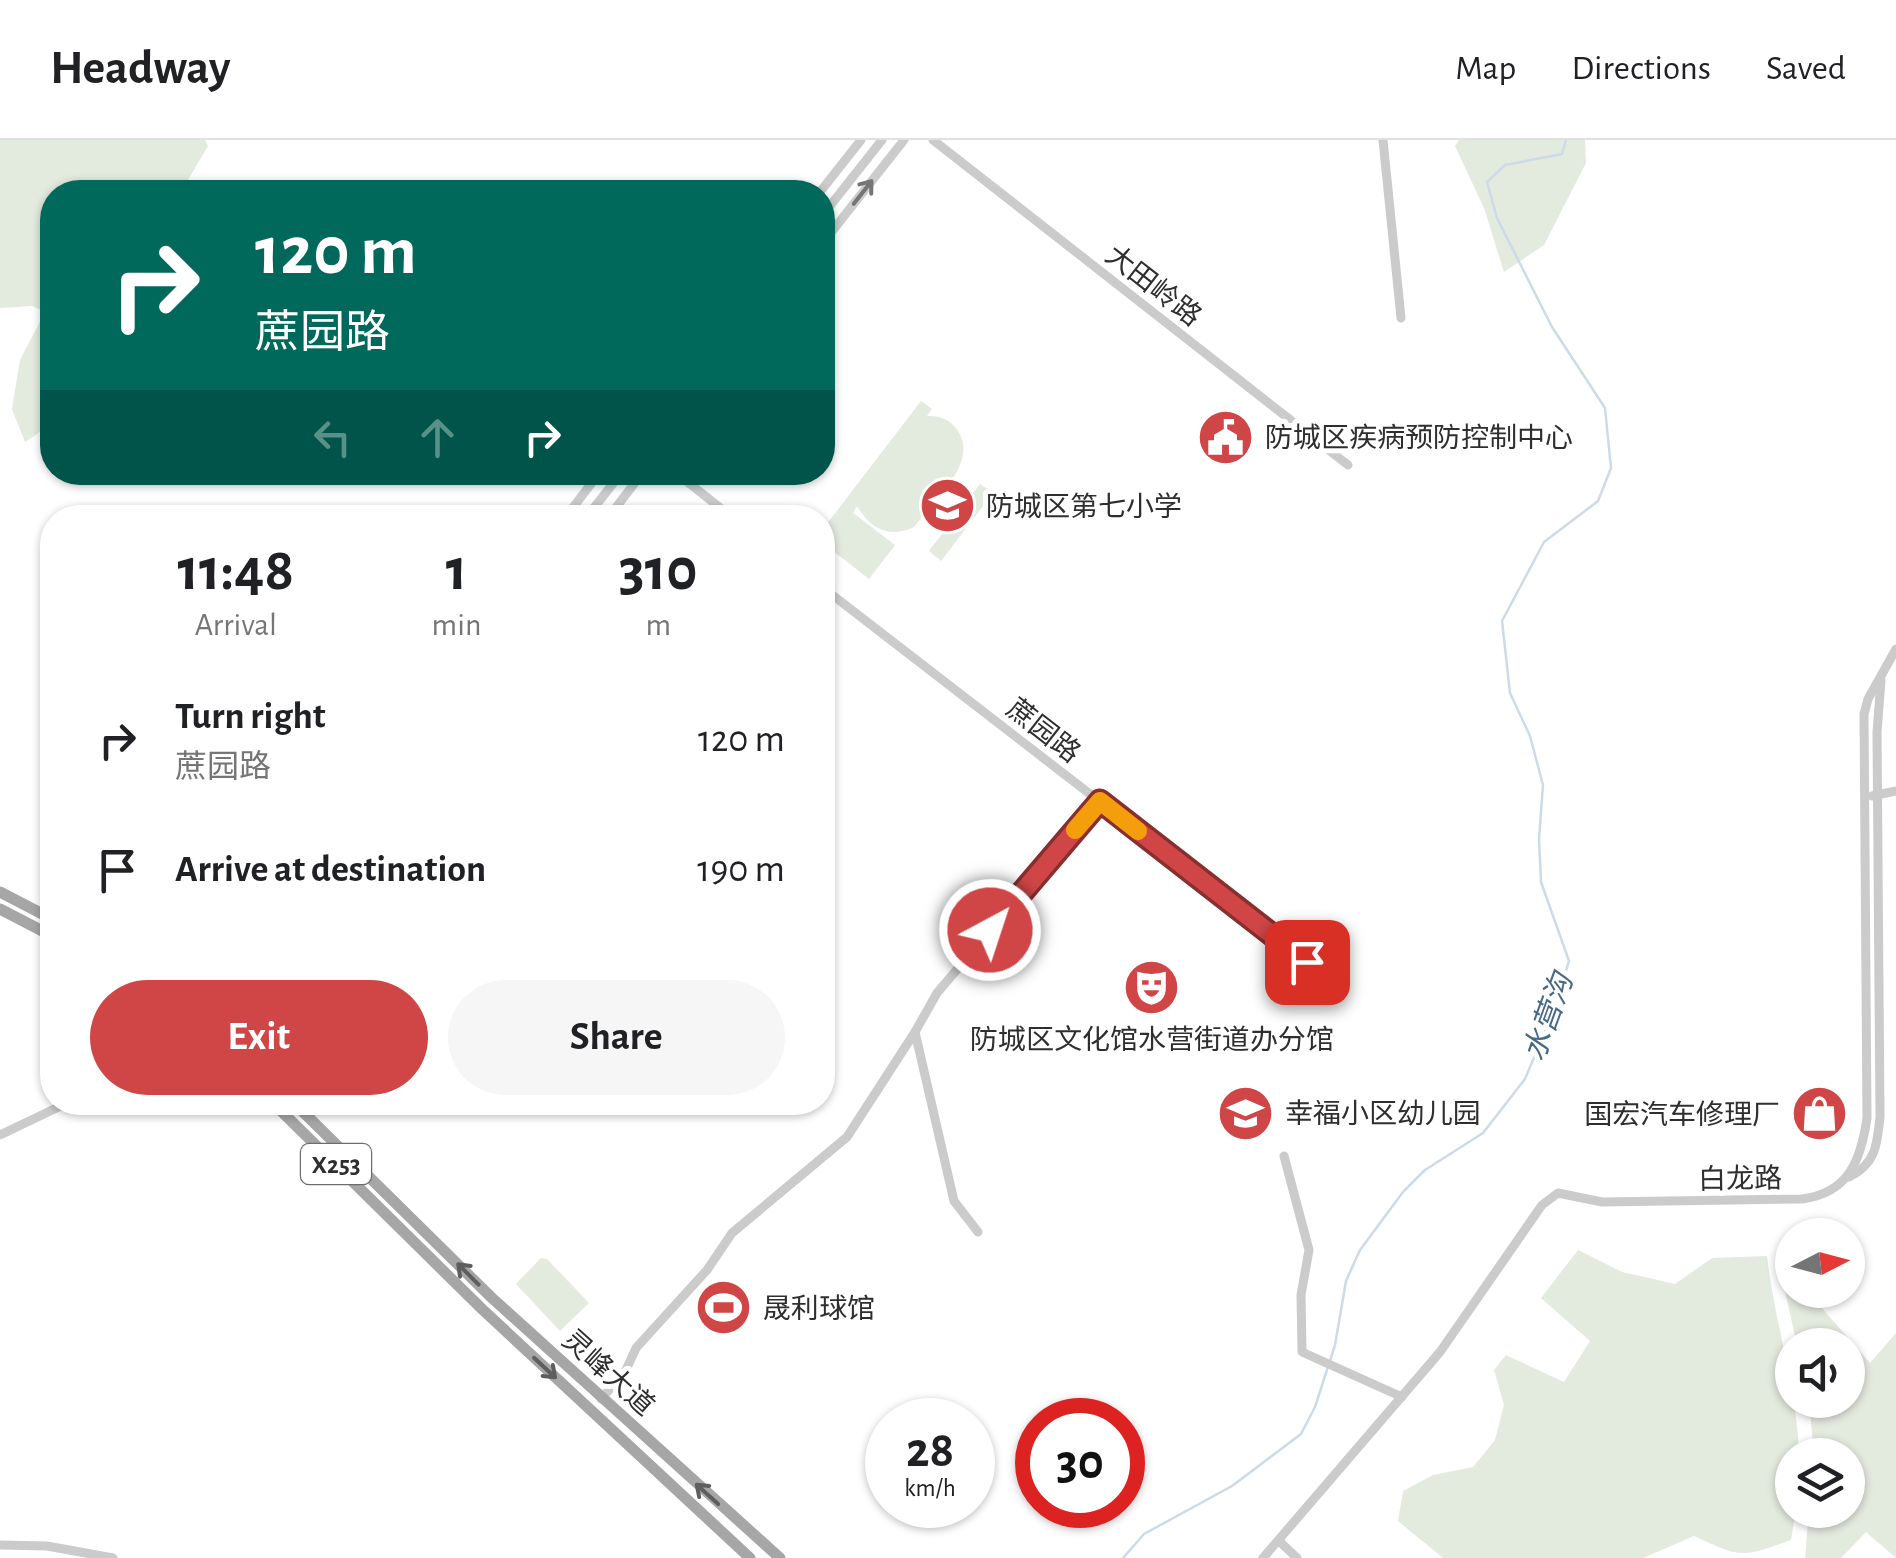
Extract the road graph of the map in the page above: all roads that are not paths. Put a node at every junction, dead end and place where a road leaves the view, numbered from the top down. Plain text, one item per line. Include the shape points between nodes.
1 (861, 140) edge
2 (882, 140) edge
3 (904, 140) edge
4 (933, 140) edge
5 (1382, 140) edge
6 (829, 180) edge
7 (835, 200) edge
8 (835, 228) edge
9 (1400, 318) dead end
10 (1348, 465) dead end
11 (590, 485) edge
12 (612, 485) edge
13 (633, 485) edge
14 (691, 485) edge
15 (575, 505) edge
16 (596, 505) edge
17 (618, 505) edge
18 (717, 505) edge
19 (835, 597) edge
20 (1896, 650) edge
21 (1882, 673) junction
22 (1896, 792) edge
23 (1878, 795) junction
24 (1864, 797) junction
25 (1100, 801) junction
26 (0, 892) edge
27 (0, 909) edge
28 (40, 914) edge
29 (40, 930) edge
30 (1332, 981) dead end
31 (915, 1032) junction
32 (42, 1115) edge
33 (285, 1115) edge
34 (307, 1115) edge
35 (0, 1135) edge
36 (1284, 1156) dead end
37 (1848, 1177) junction
38 (978, 1232) dead end
39 (1402, 1397) junction
40 (601, 1399) junction
41 (1279, 1542) junction
42 (0, 1545) edge
43 (113, 1558) edge
44 (750, 1558) edge
45 (780, 1558) edge
46 (1263, 1558) edge
47 (1297, 1558) edge

1 - 6 street
2 - 7 street
8 -> 3 street
4 - 10 street, 大田岭路
5 - 9 street
11 - 15 street
12 - 16 street
13 - 17 street
14 - 18 street
19 - 25 street, 蔗园路
20 - 21 street
21 - 23 street
21 - 24 street via 1864,714
22 - 23 street
23 - 24 street
23 - 37 street via 1880,1117 1874,1158
24 - 37 street via 1867,1118
25 - 30 street, 蔗园路
25 - 31 street via 936,993
26 - 28 main road
27 - 29 main road
31 - 38 street via 954,1201
31 - 40 street via 847,1136 732,1233
32 - 35 street
33 -> 44 main road, 灵峰大道 / X253
40 -> 34 main road, 灵峰大道 / X253
36 - 39 street via 1309,1250 1302,1352
37 - 39 street, 白龙路 via 1802,1199 1602,1202 1558,1193 1542,1205
39 - 41 street, 白龙路
45 -> 40 main road, 灵峰大道
41 - 46 street, 白龙路
41 - 47 street
42 - 43 street

